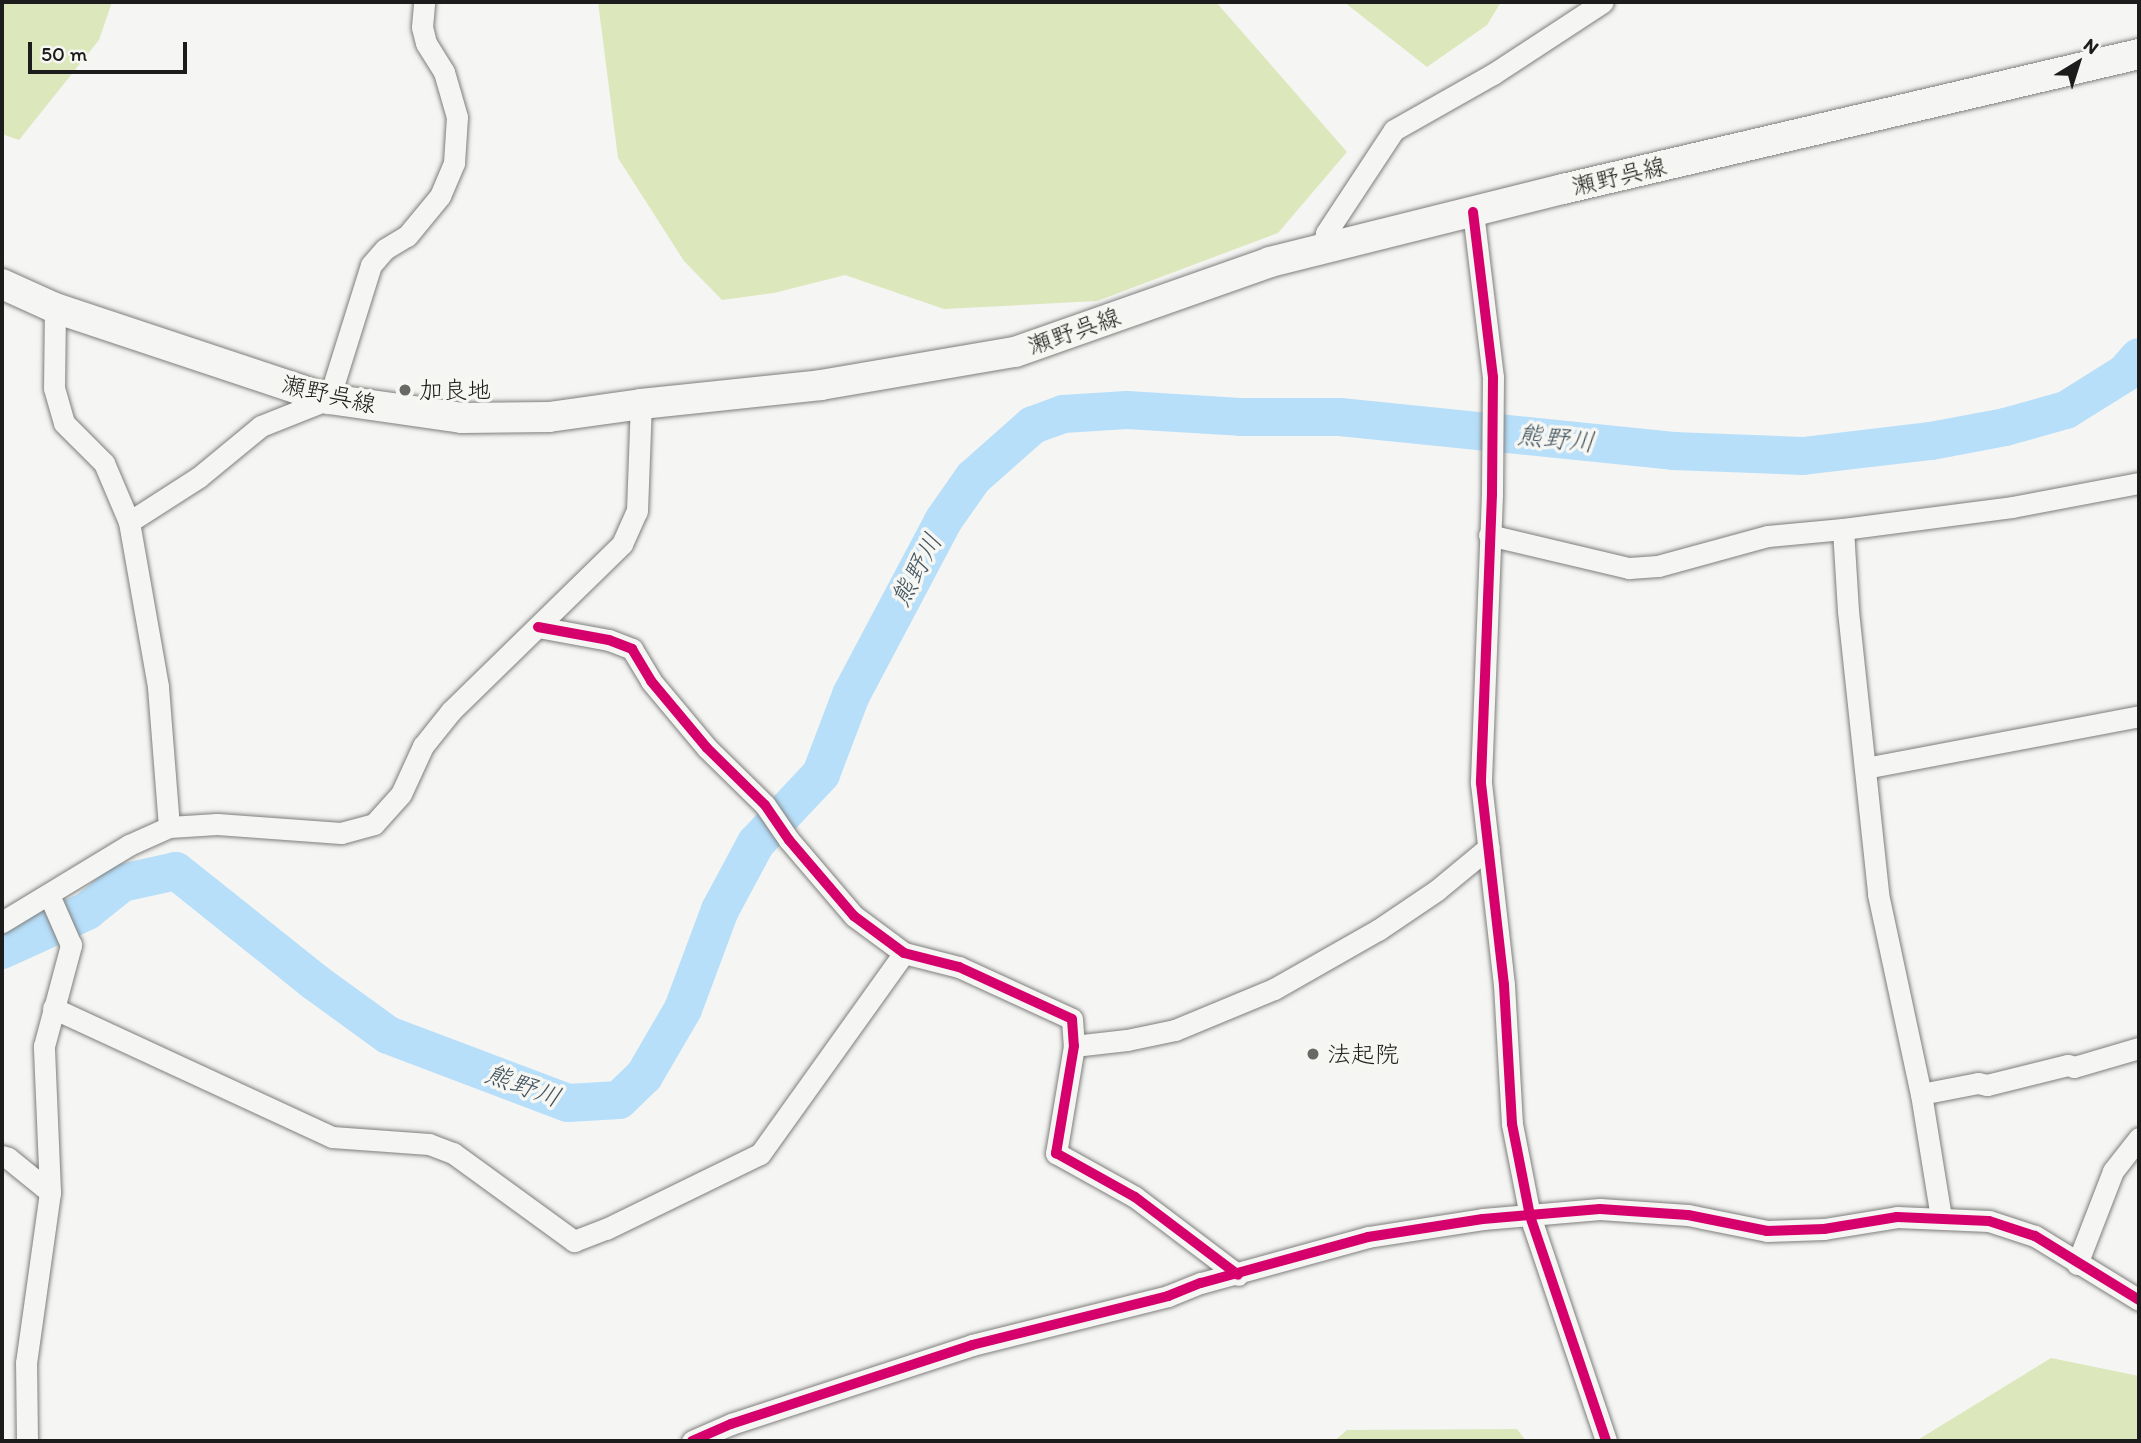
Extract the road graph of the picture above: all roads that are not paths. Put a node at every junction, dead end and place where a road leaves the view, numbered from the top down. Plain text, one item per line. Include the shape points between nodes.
1 (424, 2) edge
2 (1603, 2) edge
3 (2139, 54) edge
4 (1473, 212) junction
5 (1323, 248) junction
6 (2, 284) edge
7 (55, 308) junction
8 (329, 399) junction
9 (641, 404) junction
10 (2139, 483) edge
11 (129, 522) junction
12 (1843, 529) junction
13 (1489, 534) junction
14 (538, 627) junction
15 (2139, 716) edge
16 (1865, 768) junction
17 (169, 827) junction
18 (1489, 847) junction
19 (52, 903) junction
20 (2, 922) edge
21 (904, 953) junction
22 (52, 1008) junction
23 (1074, 1046) junction
24 (2139, 1048) edge
25 (1921, 1094) junction
26 (2139, 1138) edge
27 (2, 1156) edge
28 (50, 1192) junction
29 (1530, 1216) junction
30 (1941, 1218) junction
31 (2077, 1264) junction
32 (1238, 1275) junction
33 (2139, 1300) edge
34 (27, 1441) edge
35 (692, 1441) edge
36 (1606, 1441) edge

1 - 8 street via 426,43 444,72 457,117 454,163 432,206 407,236 385,249 371,265
2 - 5 street via 1493,74 1394,130 1326,233
3 - 4 main road, 瀬野呉線
4 - 5 main road, 瀬野呉線
4 - 13 street via 1493,377
5 - 9 main road, 瀬野呉線 via 1270,262 1015,352 821,385
6 - 7 main road, 瀬野呉線
7 - 8 main road, 瀬野呉線
7 - 11 street via 54,388 64,423 104,463
8 - 9 main road, 瀬野呉線 via 462,418 549,417
8 - 11 street via 261,426 199,477
9 - 14 street via 637,511 622,544
10 - 12 street via 2012,507
11 - 17 street via 158,687
12 - 13 street via 1768,536 1658,566 1629,568
12 - 16 street via 1847,611
13 - 18 street via 1481,783
14 - 17 street via 451,711 423,746 401,794 374,824 341,833 217,824
14 - 21 street via 609,640 632,649 651,681 707,748 765,805 854,916
15 - 16 street
16 - 25 street via 1878,894
17 - 19 street via 129,845
18 - 23 street via 1378,930 1274,989 1175,1030
18 - 29 street via 1513,1124
19 - 20 street
19 - 22 street via 71,945
21 - 22 street via 760,1154 574,1241 453,1153 429,1144 332,1137
21 - 23 street via 959,967 1072,1019
22 - 28 street via 44,1046
23 - 32 street via 1056,1153 1135,1197
24 - 25 street via 2074,1067
25 - 30 street
26 - 31 street via 2113,1171
27 - 28 street
28 - 34 street via 26,1363
29 - 30 street via 1600,1209 1688,1215 1767,1231 1897,1217
29 - 32 street via 1398,1231
29 - 36 street
30 - 31 street via 2001,1224 2035,1236
31 - 33 street
32 - 35 street via 972,1345

